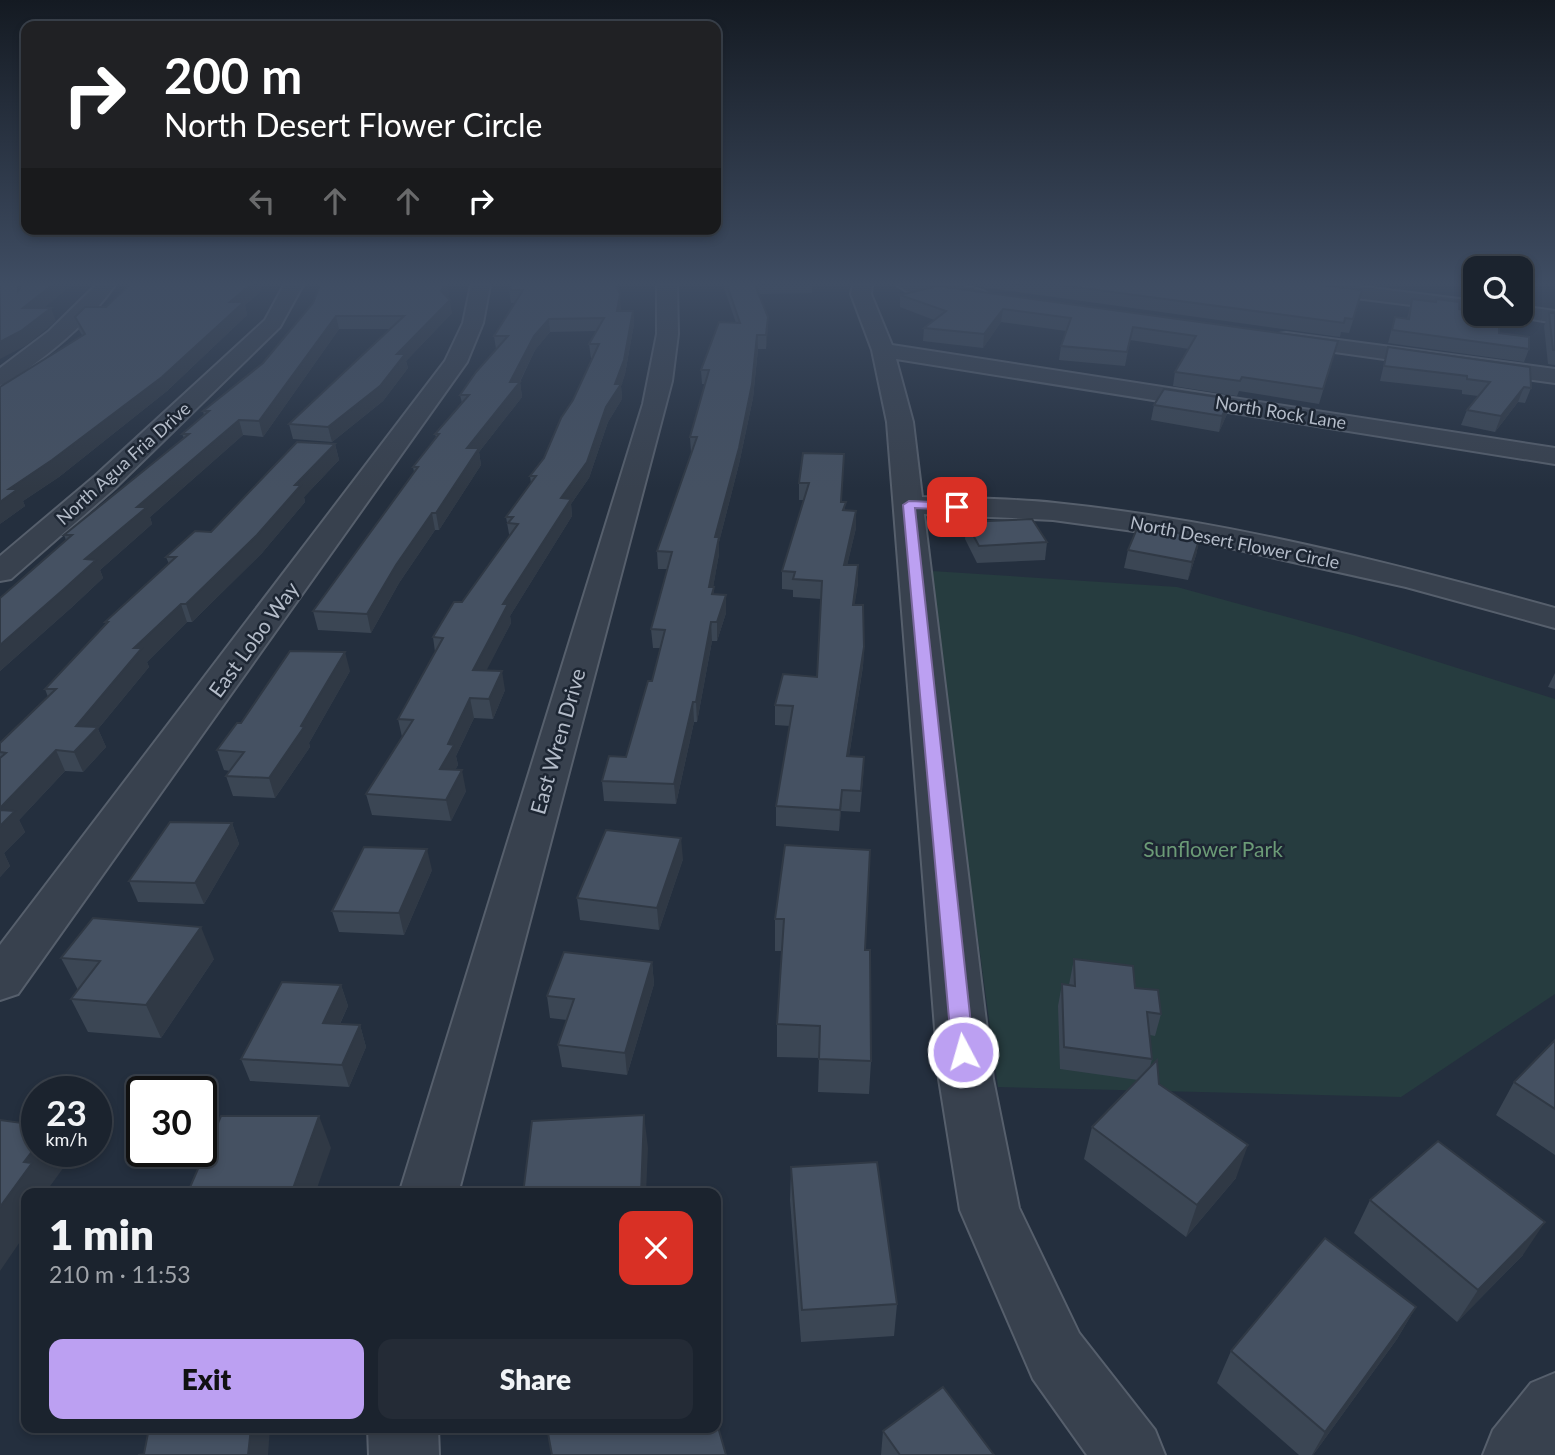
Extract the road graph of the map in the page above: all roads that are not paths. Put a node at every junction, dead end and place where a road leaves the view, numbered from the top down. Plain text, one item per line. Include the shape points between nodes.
1 (36, 353) edge
2 (242, 353) edge
3 (460, 353) edge
4 (666, 353) edge
5 (884, 353) edge
6 (901, 353) edge
7 (1388, 353) edge
8 (1555, 376) edge
9 (0, 378) edge
10 (1555, 456) edge
11 (909, 505) junction
12 (0, 572) edge
13 (1555, 618) edge
14 (0, 981) edge
15 (430, 1188) edge
16 (1555, 1407) edge
17 (403, 1433) edge
18 (404, 1455) edge
19 (1130, 1455) edge
20 (1518, 1455) edge

1 - 9 street
2 - 12 street, North Agua Fria Drive via 105,482
3 - 14 street, East Lobo Way
4 - 15 street, East Wren Drive via 658,395
5 - 11 street via 901,422
6 - 10 street, North Rock Lane
7 - 8 street
11 - 13 street, North Desert Flower Circle via 1053,511 1185,529 1412,579
11 - 19 street via 966,1079 990,1210 1056,1356
16 - 20 street
17 - 18 street

